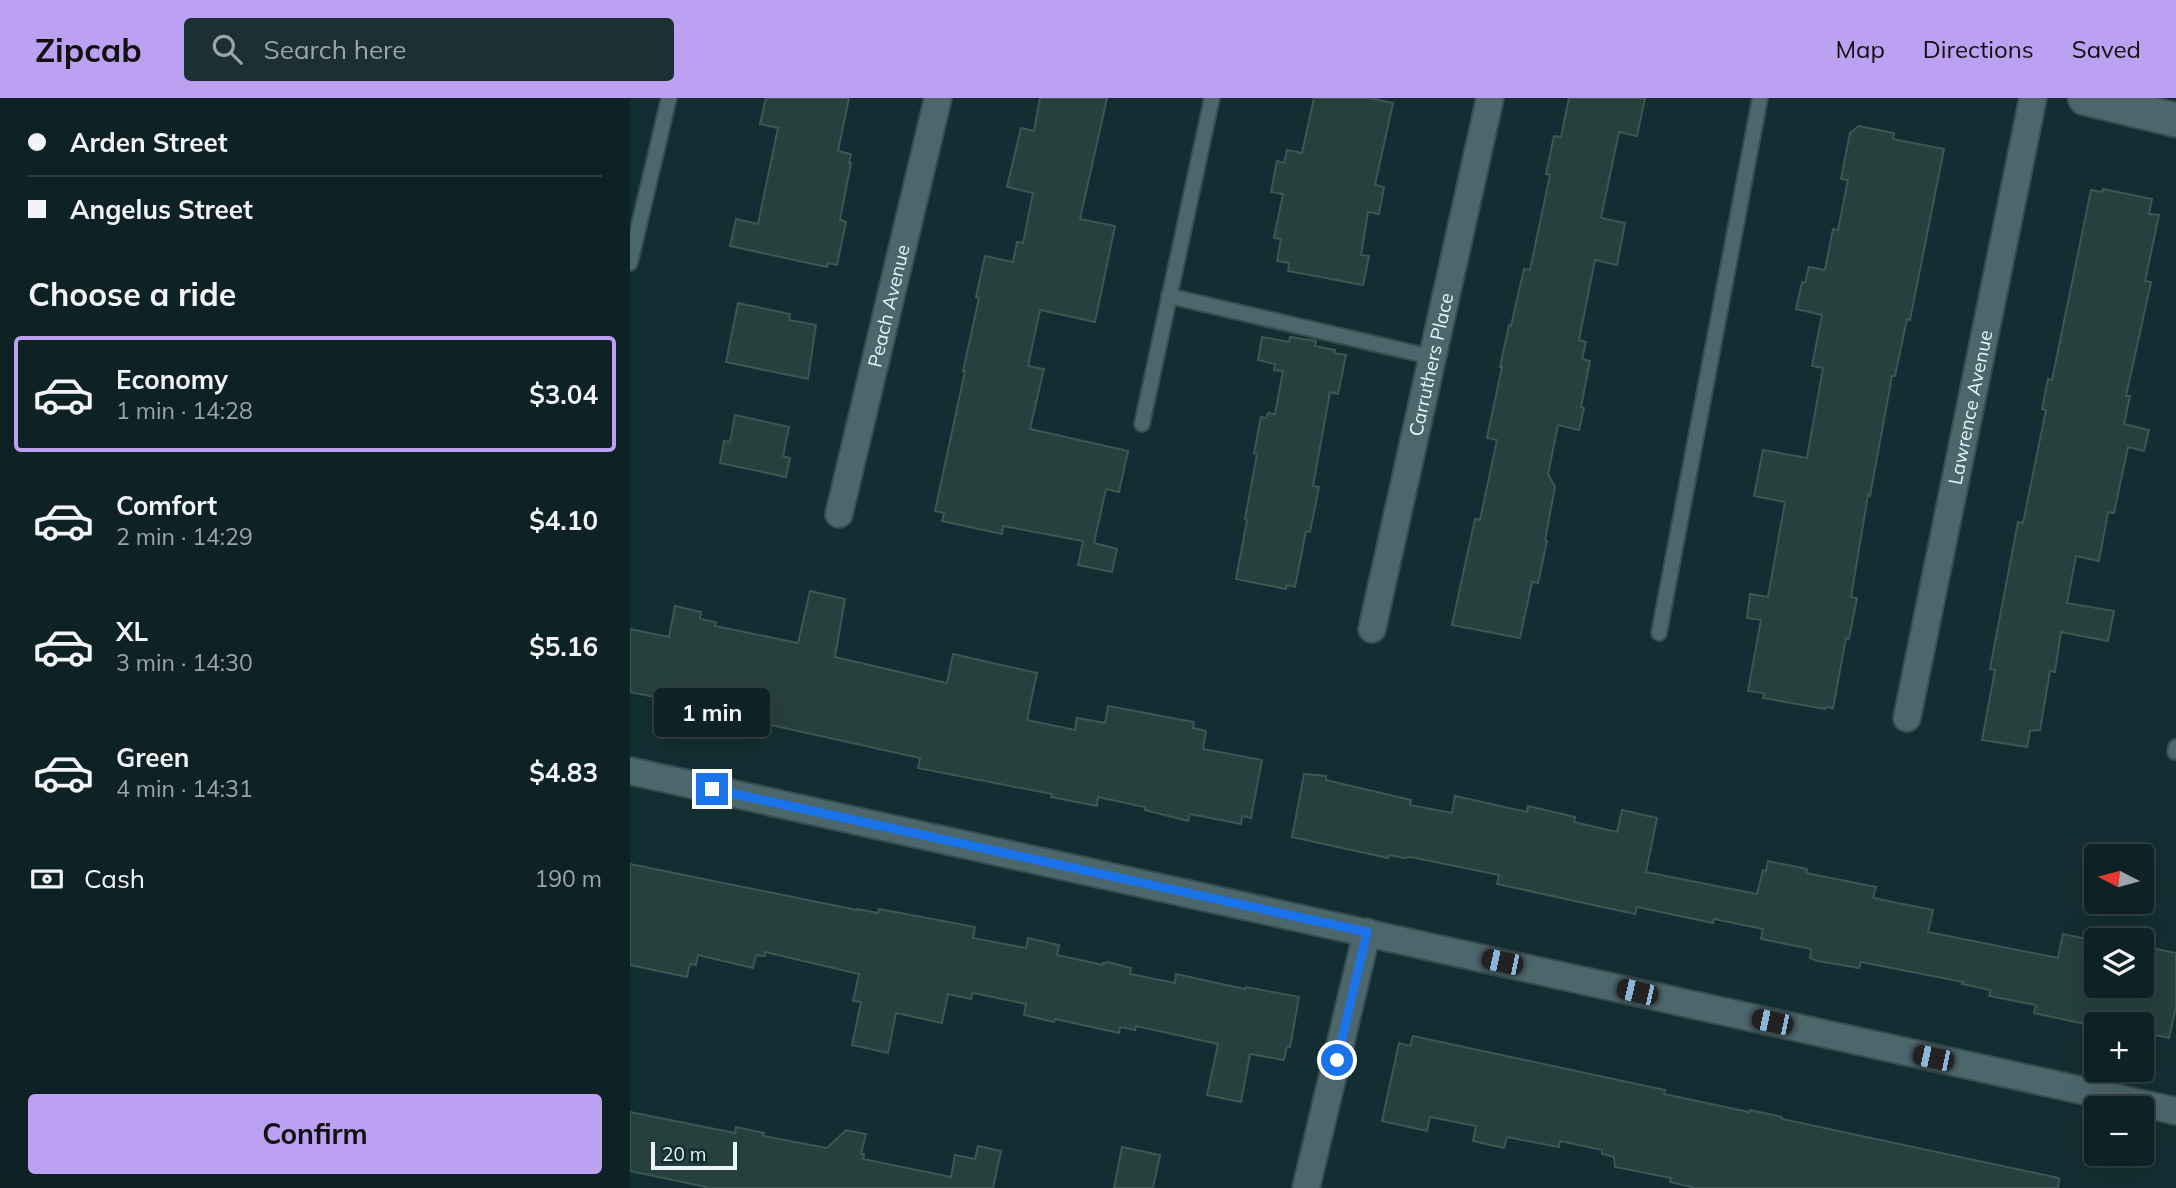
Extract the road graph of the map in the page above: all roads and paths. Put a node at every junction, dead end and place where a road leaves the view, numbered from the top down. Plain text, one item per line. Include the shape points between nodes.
1 (669, 98) edge
2 (938, 98) edge
3 (1212, 98) edge
4 (1490, 98) edge
5 (1760, 98) edge
6 (2034, 98) edge
7 (2085, 98) edge
8 (2176, 120) edge
9 (630, 263) edge
10 (1169, 296) junction
11 (1432, 357) junction
12 (1142, 424) dead end
13 (839, 514) dead end
14 (1371, 629) dead end
15 (1659, 633) dead end
16 (1907, 718) dead end
17 (630, 771) edge
18 (1367, 932) junction
19 (2176, 1111) edge
20 (1306, 1188) edge

1 - 9 lane
2 - 13 street, Peach Avenue
3 - 10 lane
4 - 11 street, Carruthers Place
5 - 15 lane
6 - 16 street, Lawrence Avenue
7 - 8 street
10 - 11 lane
10 - 12 lane
11 - 14 street, Carruthers Place
17 - 18 street
18 - 19 street
18 - 20 street

